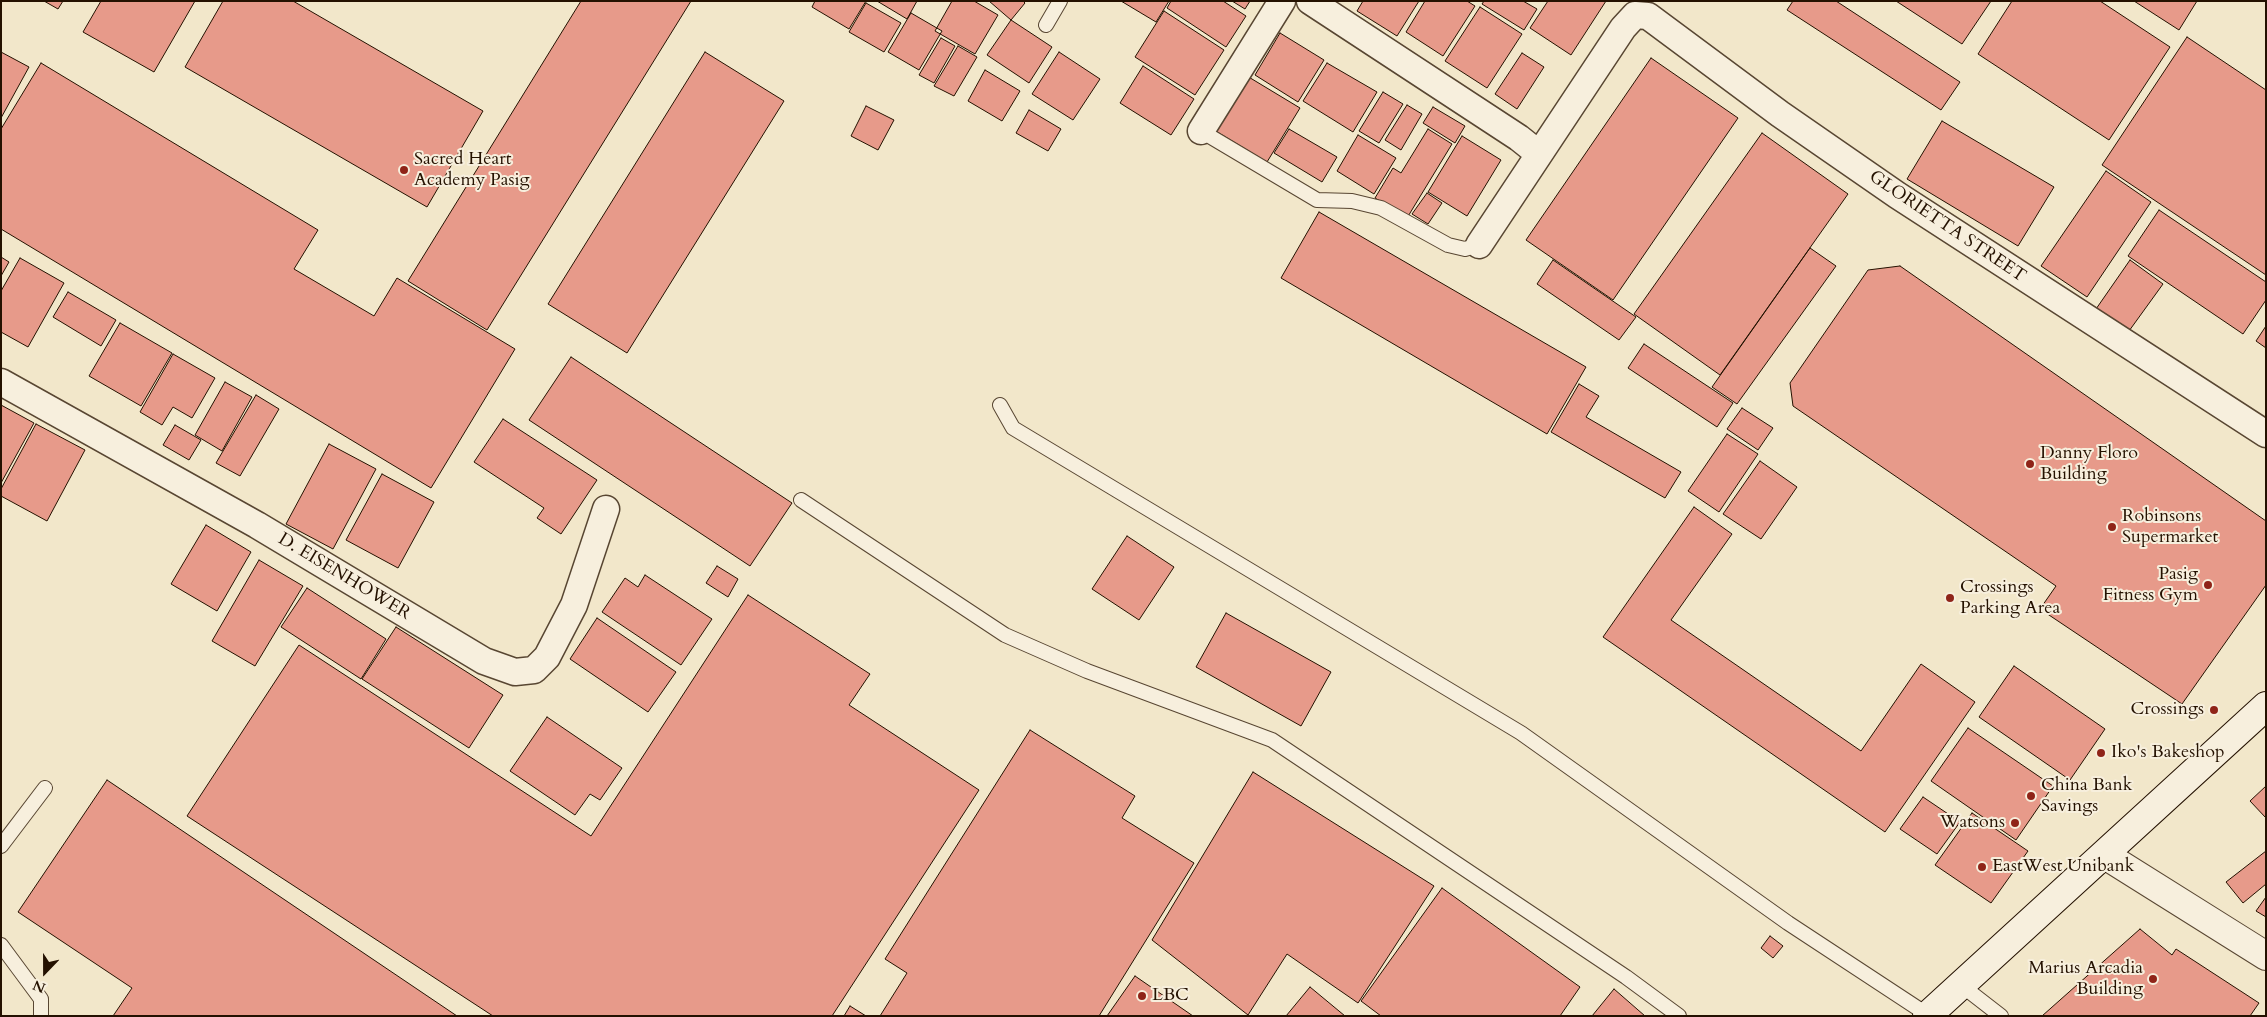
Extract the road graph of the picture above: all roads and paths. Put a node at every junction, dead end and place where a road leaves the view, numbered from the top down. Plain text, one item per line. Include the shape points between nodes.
1 (1060, 1) edge
2 (1282, 1) edge
3 (1310, 1) edge
4 (1639, 11) edge
5 (1046, 25) dead end
6 (1201, 131) joint
7 (1539, 154) junction
8 (1479, 246) joint
9 (1, 382) edge
10 (1000, 405) dead end
11 (2266, 434) edge
12 (801, 500) dead end
13 (606, 509) dead end
14 (2266, 706) edge
15 (45, 788) dead end
16 (1, 846) edge
17 (2105, 855) junction
18 (1, 945) edge
19 (2266, 956) edge
20 (1961, 985) junction
21 (41, 1016) edge
22 (1679, 1016) edge
23 (1928, 1016) edge
24 (2001, 1016) edge

1 - 5 lane
2 - 6 street
3 - 7 street
4 - 7 street via 1623,28
4 - 11 street, GLORIETTA STREET via 1897,195
6 - 8 lane via 1317,200 1352,201 1381,208 1448,245 1465,249
7 - 8 street
9 - 13 street, D. EISENHOWER via 258,526 484,661 515,672 534,670 547,657 574,604
10 - 23 lane via 1013,428 1521,733 1788,923
12 - 22 lane via 1005,635 1087,671 1272,740 1626,977
14 - 17 main road
15 - 16 lane
17 - 19 main road
17 - 20 main road
18 - 21 lane via 41,999
20 - 23 main road
20 - 24 lane

